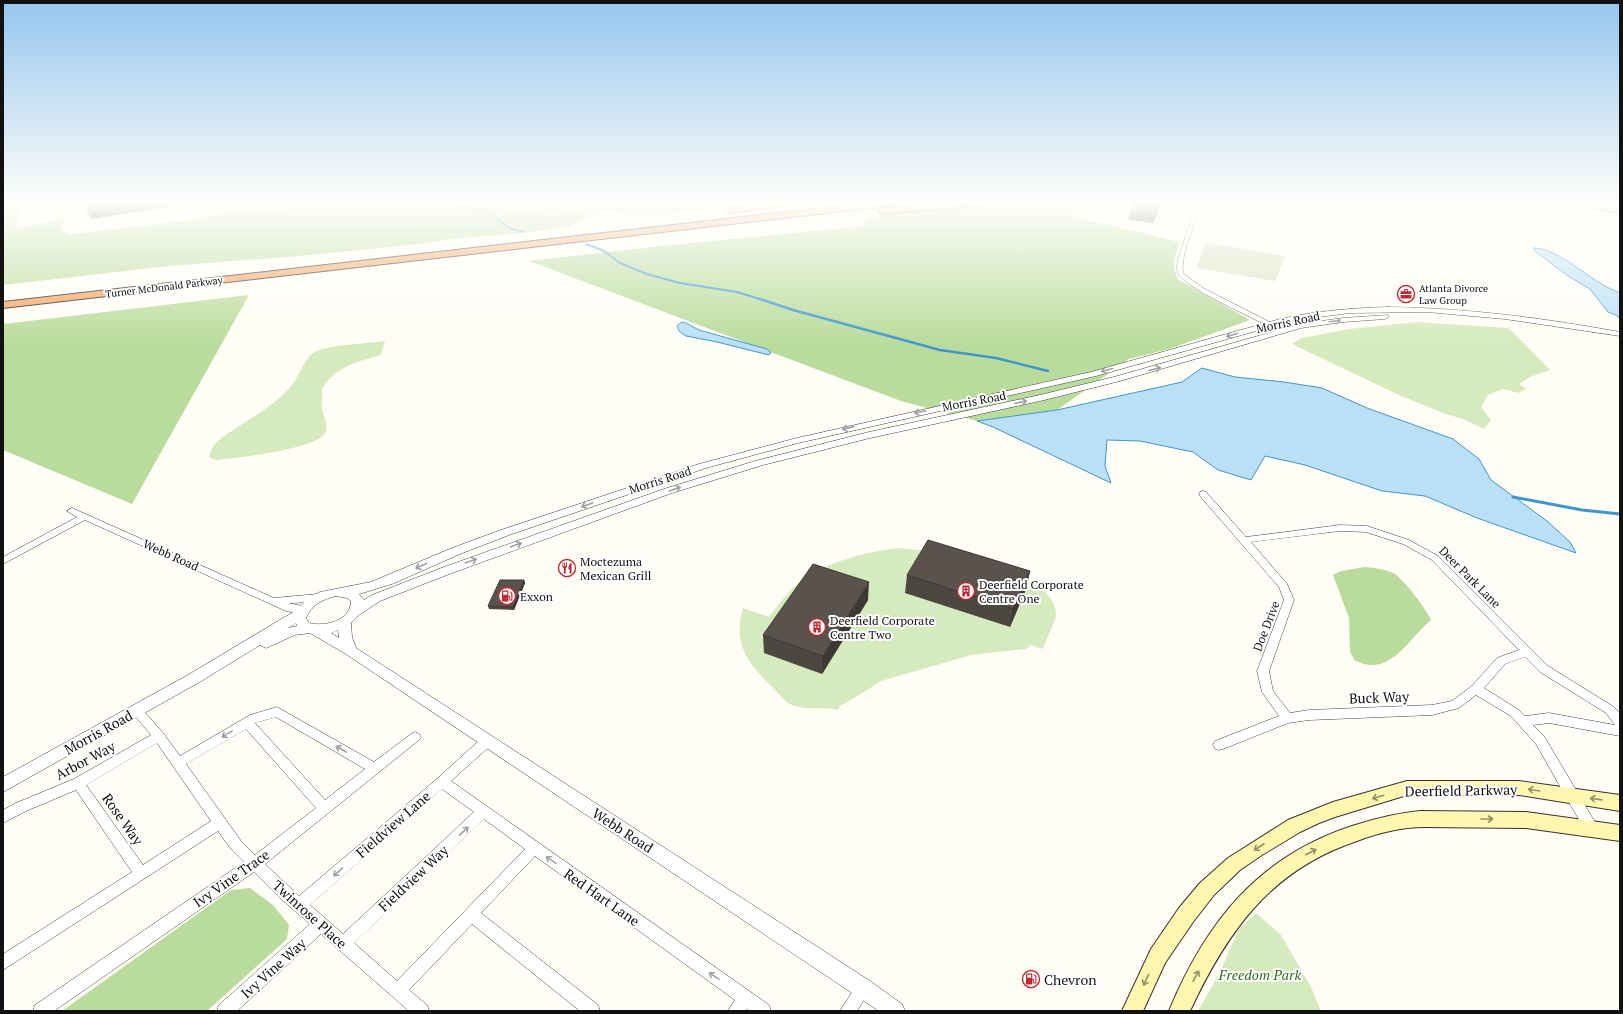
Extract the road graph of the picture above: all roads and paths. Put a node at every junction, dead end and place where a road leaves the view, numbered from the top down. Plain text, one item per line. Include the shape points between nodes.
1 (429, 249) edge
2 (490, 249) edge
3 (1184, 249) edge
4 (3, 298) edge
5 (3, 305) edge
6 (1270, 324) junction
7 (1283, 331) junction
8 (1620, 334) edge
9 (1620, 341) edge
10 (1203, 494) dead end
11 (72, 511) dead end
12 (84, 517) junction
13 (1244, 540) junction
14 (3, 560) edge
15 (344, 592) junction
16 (318, 598) junction
17 (270, 600) junction
18 (357, 610) junction
19 (302, 612) junction
20 (346, 622) junction
21 (312, 630) junction
22 (351, 651) junction
23 (1526, 652) junction
24 (194, 679) junction
25 (1476, 689) junction
26 (137, 711) junction
27 (1287, 718) junction
28 (1522, 720) junction
29 (247, 722) junction
30 (1620, 723) edge
31 (1620, 731) edge
32 (158, 736) junction
33 (415, 737) dead end
34 (487, 741) junction
35 (1219, 745) dead end
36 (178, 763) junction
37 (375, 769) junction
38 (442, 782) junction
39 (78, 783) junction
40 (3, 785) edge
41 (1573, 796) junction
42 (1620, 803) edge
43 (324, 808) junction
44 (484, 812) junction
45 (3, 818) edge
46 (221, 822) junction
47 (1591, 828) junction
48 (1620, 833) edge
49 (534, 848) junction
50 (255, 863) junction
51 (141, 873) junction
52 (299, 905) junction
53 (471, 914) junction
54 (321, 924) junction
55 (343, 944) junction
56 (3, 963) edge
57 (863, 988) junction
58 (398, 991) junction
59 (746, 999) junction
60 (41, 1011) edge
61 (225, 1011) edge
62 (421, 1011) edge
63 (592, 1011) edge
64 (736, 1011) edge
65 (763, 1011) edge
66 (848, 1011) edge
67 (895, 1011) edge
68 (1132, 1011) edge
69 (1179, 1011) edge

1 - 4 highway, Turner McDonald Parkway
2 - 5 highway, Turner McDonald Parkway
3 - 6 street via 1180,264 1181,274 1189,281
6 - 7 street
6 - 8 street, Morris Road via 1342,312 1426,310 1516,317
6 -> 15 street, Morris Road via 1092,374 781,444 721,461 658,480 457,550 374,587
7 -> 9 street, Morris Road via 1310,324 1349,319 1436,317 1520,324
18 -> 7 street, Morris Road via 376,598 448,570 729,472 869,435 1117,379
10 - 13 street, Doe Drive
11 - 12 street, Webb Road
12 - 14 street
12 - 17 street, Webb Road
13 - 23 street, Deer Park Lane via 1340,528 1367,529 1406,542 1435,558
13 - 27 street, Doe Drive via 1283,586 1289,600 1263,672 1268,692
15 - 16 street, Morris Road
15 - 18 street via 356,596 359,600
16 - 17 street, Webb Road
16 - 19 street, Morris Road
17 - 19 street, Webb Road
18 - 20 street, Morris Road
19 - 21 street via 301,623
19 - 24 street, Morris Road
20 - 21 street, Morris Road via 330,629
20 - 22 street via 344,636
21 - 22 street, Webb Road
21 - 24 street, Morris Road via 293,631 283,635
22 - 34 street, Webb Road
23 - 25 street, Buck Way via 1501,661
23 - 30 street, Deer Park Lane via 1544,669 1610,710
24 - 26 street, Morris Road
25 - 27 street, Buck Way via 1455,705 1432,710
25 - 28 street
26 - 32 street, Twinrose Place
26 - 40 street, Morris Road
27 - 35 street, Buck Way
28 - 31 street via 1549,718
28 - 41 street via 1540,740
29 -> 36 street
37 -> 29 street via 277,712
29 - 43 street
32 - 36 street, Twinrose Place
32 - 39 street, Arbor Way
33 - 37 street, Ivy Vine Trace
34 - 38 street, Fieldview Lane
34 - 57 street, Webb Road
36 - 46 street, Twinrose Place
37 - 43 street, Ivy Vine Trace
38 - 44 street, Red Hart Lane
38 -> 52 street, Fieldview Lane
39 - 45 street, Arbor Way via 21,807
39 - 51 street, Rose Way
42 -> 41 main road, Deerfield Parkway
41 - 47 street
41 -> 68 main road, Deerfield Parkway via 1520,788 1406,788 1333,810 1294,826 1234,864 1196,901 1158,956
43 - 50 street, Ivy Vine Trace
44 - 49 street, Red Hart Lane
55 -> 44 street, Fieldview Way
46 - 50 street, Twinrose Place via 236,845
46 - 51 street
47 - 48 main road
69 -> 47 main road via 1212,948 1238,911 1283,868 1320,848 1364,831 1411,820 1512,819
49 - 53 street
59 -> 49 street, Red Hart Lane
50 - 52 street, Twinrose Place
50 - 60 street, Ivy Vine Trace
51 - 56 street
52 - 54 street, Twinrose Place
53 - 58 street
53 - 63 street
54 - 55 street, Twinrose Place
54 - 61 street, Ivy Vine Way
55 - 58 street, Twinrose Place
57 - 66 street
57 - 67 street, Webb Road
58 - 62 street, Twinrose Place
59 - 64 street
59 - 65 street, Red Hart Lane

